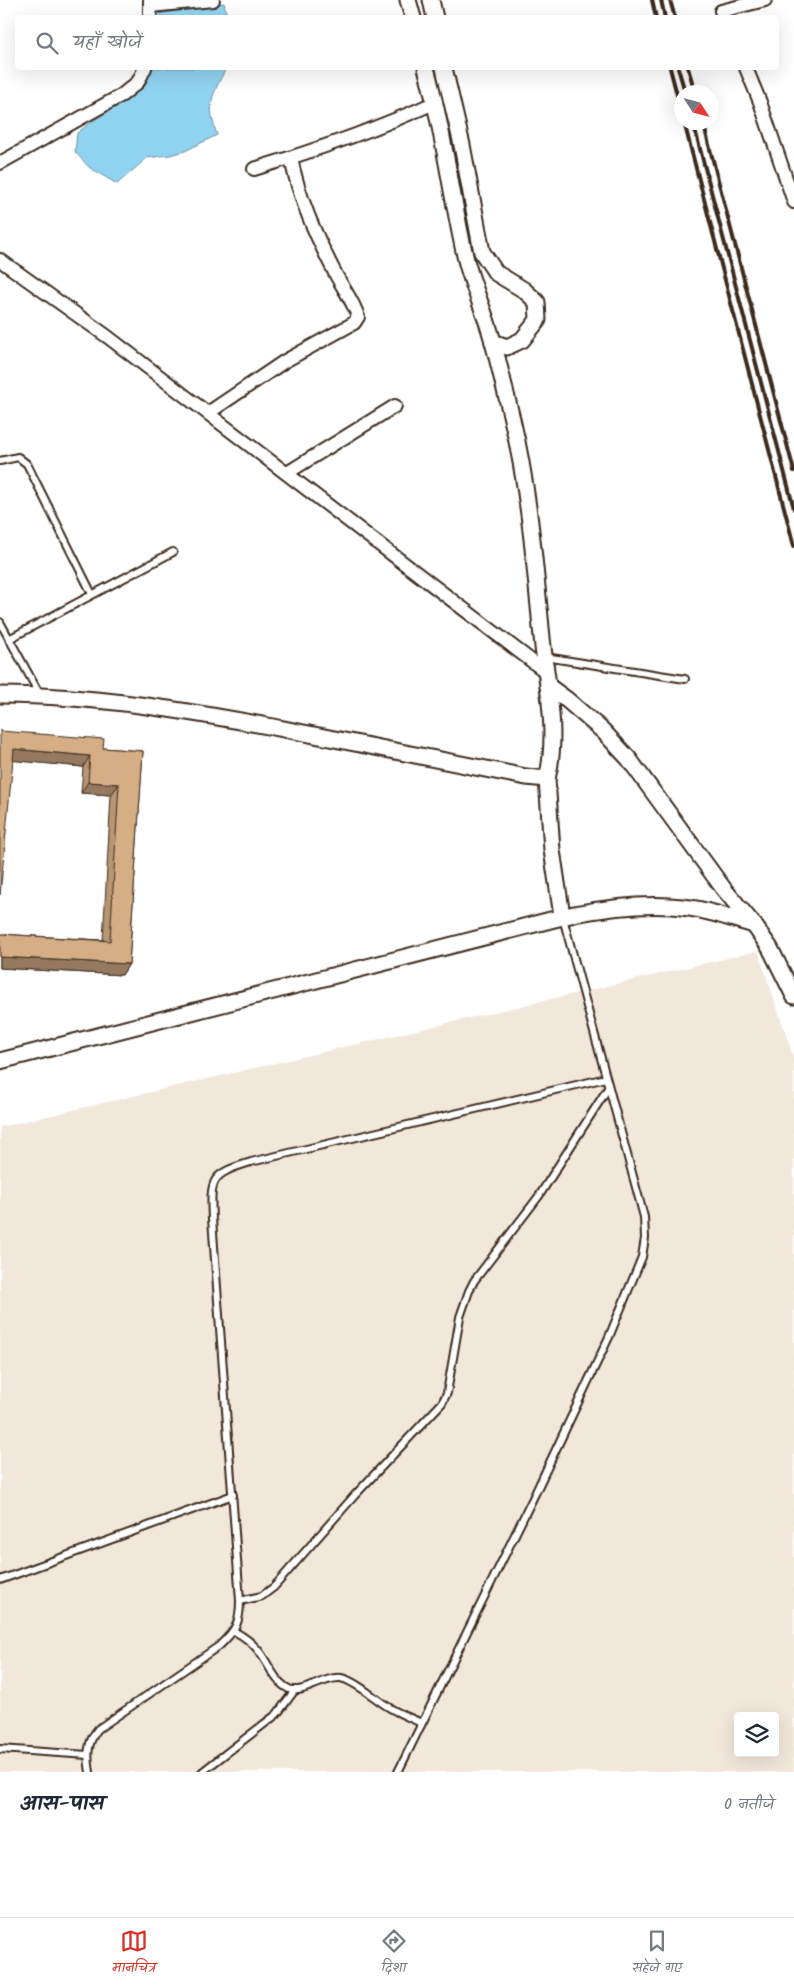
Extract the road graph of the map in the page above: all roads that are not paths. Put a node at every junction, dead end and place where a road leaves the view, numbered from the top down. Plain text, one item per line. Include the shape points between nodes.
1 (213, 0) edge
2 (408, 0) edge
3 (431, 0) edge
4 (765, 0) edge
5 (150, 8) edge
6 (720, 9) edge
7 (412, 15) edge
8 (434, 15) edge
9 (144, 70) edge
10 (427, 70) edge
11 (444, 70) edge
12 (747, 70) edge
13 (434, 95) junction
14 (291, 158) junction
15 (0, 163) edge
16 (254, 169) dead end
17 (794, 202) edge
18 (0, 260) edge
19 (493, 342) junction
20 (395, 406) dead end
21 (208, 413) junction
22 (0, 461) edge
23 (287, 473) junction
24 (173, 552) dead end
25 (92, 594) junction
26 (0, 622) edge
27 (9, 639) junction
28 (544, 656) junction
29 (547, 679) junction
30 (685, 679) dead end
31 (0, 695) edge
32 (40, 695) junction
33 (547, 779) junction
34 (562, 916) junction
35 (754, 925) junction
36 (794, 996) edge
37 (0, 1061) edge
38 (606, 1078) junction
39 (608, 1088) junction
40 (232, 1496) junction
41 (0, 1580) edge
42 (240, 1600) junction
43 (234, 1631) junction
44 (295, 1690) junction
45 (422, 1723) junction
46 (0, 1749) edge
47 (88, 1755) junction
48 (90, 1772) edge
49 (202, 1772) edge
50 (398, 1772) edge

1 - 5 street
2 - 7 street
3 - 8 street
4 - 6 street
9 - 15 street via 138,82 122,95
10 - 13 street
11 - 19 street via 482,252 496,273 537,302 538,320 522,340 507,348
12 - 17 street
13 - 14 street via 389,123
13 - 19 street via 466,262
14 - 16 street
14 - 21 street via 303,203 358,317 354,323 285,361
18 - 21 street
19 - 28 street via 527,496
20 - 23 street
21 - 23 street
22 - 25 lane via 18,457 27,464
23 - 29 street
24 - 25 lane
25 - 27 lane
26 - 27 lane
27 - 32 lane
28 - 29 street
28 - 30 lane
29 - 33 street via 551,750
29 - 35 street via 629,759 723,888
31 - 32 street
32 - 33 street via 235,720
33 - 34 street via 552,850
34 - 35 street via 673,905
34 - 37 street
34 - 38 lane
35 - 36 street via 770,948
38 - 39 lane
38 - 40 lane via 251,1162 233,1167 216,1178 211,1194 212,1219
39 - 42 lane via 539,1196 471,1286 460,1317 447,1393 442,1403 274,1587 262,1596
39 - 45 lane via 644,1217 642,1257 629,1293 534,1498
40 - 41 lane
40 - 42 lane
42 - 43 lane via 240,1615
43 - 44 lane via 250,1641 280,1681
43 - 47 lane via 219,1646 98,1730 90,1742
44 - 45 lane via 331,1678 345,1679 392,1709
44 - 49 lane via 277,1714
45 - 50 lane
46 - 47 lane
47 - 48 lane

